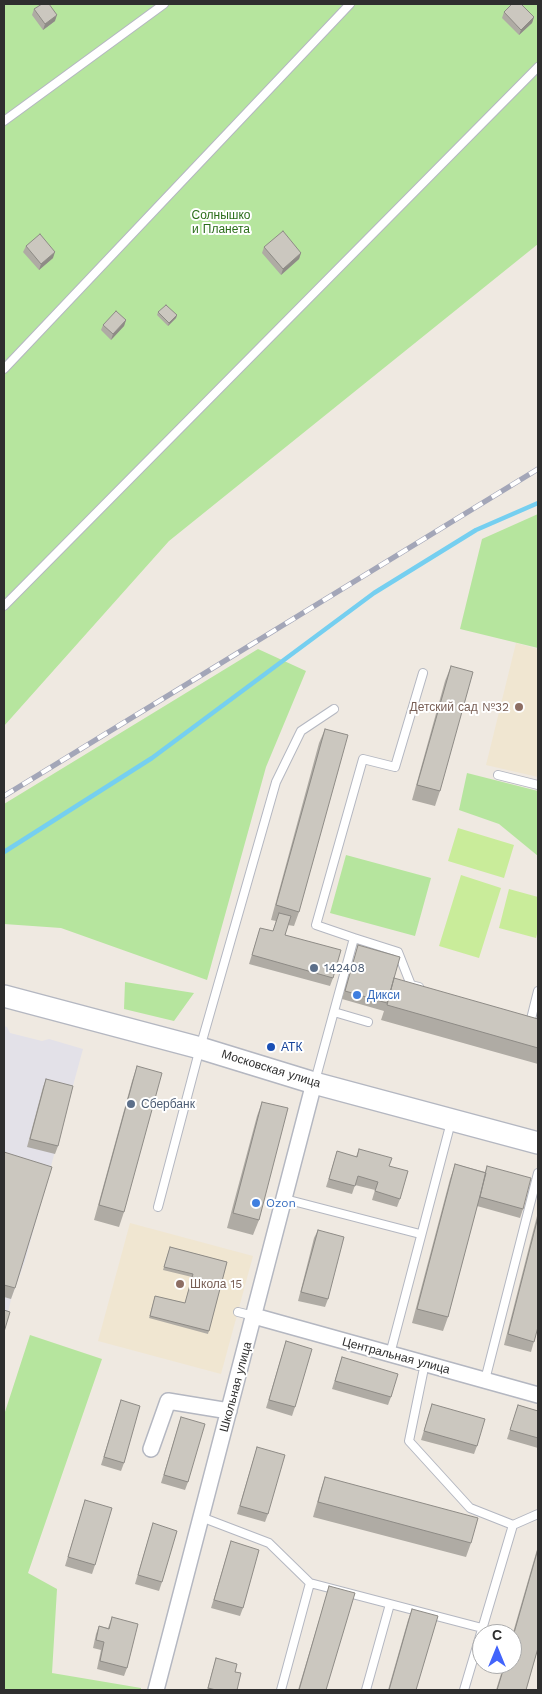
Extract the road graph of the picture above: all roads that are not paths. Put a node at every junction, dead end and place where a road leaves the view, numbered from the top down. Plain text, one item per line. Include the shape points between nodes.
1 (164, 4) edge
2 (350, 4) edge
3 (538, 67) edge
4 (4, 121) edge
5 (4, 369) edge
6 (4, 606) edge
7 (423, 673) dead end
8 (334, 709) dead end
9 (498, 775) dead end
10 (538, 785) edge
11 (354, 938) junction
12 (429, 990) edge
13 (538, 991) edge
14 (4, 996) edge
15 (334, 1012) junction
16 (522, 1016) edge
17 (535, 1020) edge
18 (368, 1022) dead end
19 (200, 1048) junction
20 (314, 1083) junction
21 (452, 1120) junction
22 (538, 1143) edge
23 (538, 1173) edge
24 (285, 1199) junction
25 (158, 1207) dead end
26 (420, 1234) junction
27 (238, 1312) dead end
28 (254, 1316) junction
29 (390, 1354) junction
30 (425, 1363) junction
31 (486, 1380) junction
32 (538, 1395) edge
33 (229, 1412) junction
34 (151, 1449) dead end
35 (538, 1514) edge
36 (201, 1517) junction
37 (513, 1525) junction
38 (310, 1583) junction
39 (390, 1604) junction
40 (483, 1624) edge
41 (472, 1625) edge
42 (472, 1662) edge
43 (156, 1690) edge
44 (281, 1690) edge
45 (366, 1690) edge
46 (464, 1690) edge

1 - 4 lane
2 - 5 lane
3 - 6 lane
7 - 11 lane via 396,767 363,759 316,925
8 - 19 lane via 301,731 276,782
9 - 10 lane
11 - 12 lane via 398,952 411,984
11 - 15 lane
13 - 17 lane
14 - 19 street, Московская улица
15 - 18 lane
15 - 20 lane
16 - 17 lane
19 - 20 street, Московская улица
19 - 25 lane
20 - 21 street, Московская улица
20 - 24 street, Школьная улица
21 - 22 street, Московская улица
21 - 26 lane
23 - 31 lane
24 - 26 lane
24 - 28 street, Школьная улица
26 - 29 lane
27 - 28 lane
28 - 29 street, Центральная улица
28 - 33 street, Школьная улица
29 - 30 street, Центральная улица
30 - 31 street, Центральная улица
30 - 37 lane via 409,1441 470,1508
31 - 32 street, Центральная улица
33 - 34 street via 168,1401
33 - 36 street, Школьная улица
35 - 37 lane
36 - 38 lane via 269,1544
36 - 43 street, Школьная улица
37 - 40 lane
38 - 39 lane
38 - 44 lane
39 - 41 lane
39 - 45 lane
42 - 46 lane

